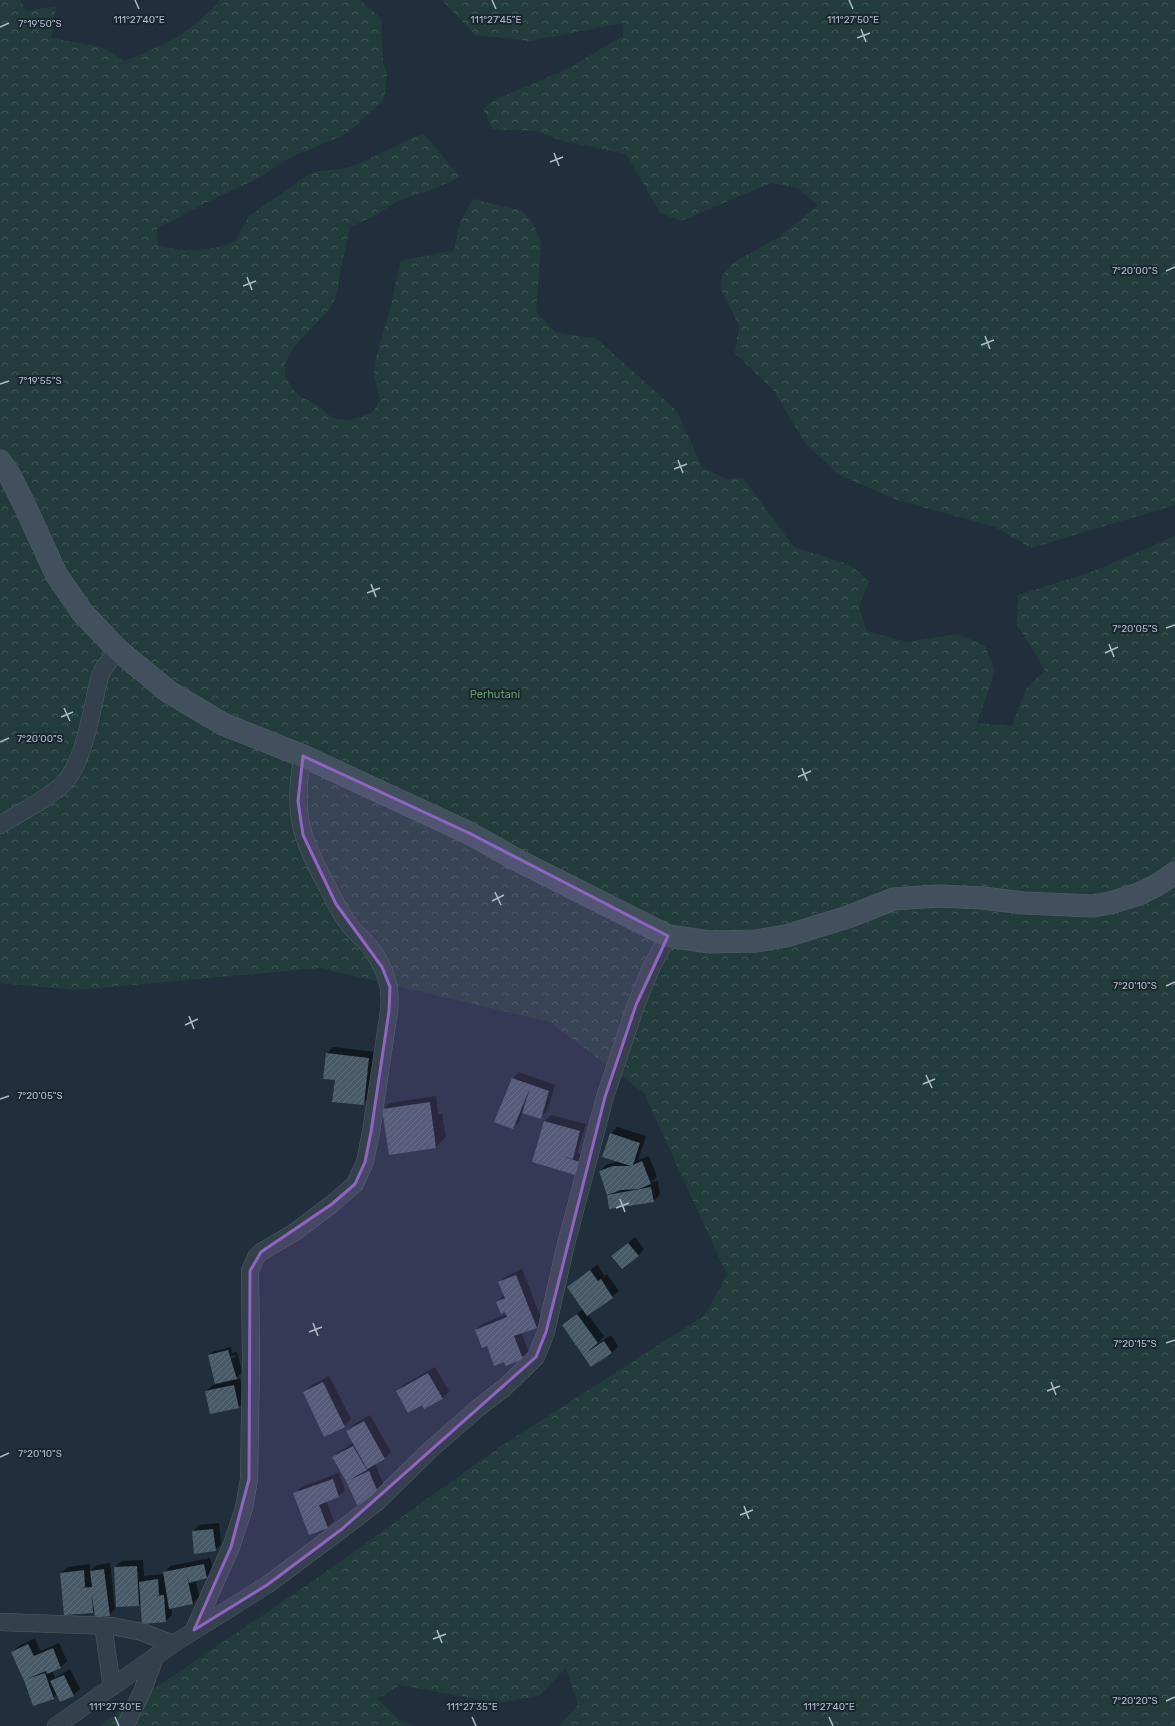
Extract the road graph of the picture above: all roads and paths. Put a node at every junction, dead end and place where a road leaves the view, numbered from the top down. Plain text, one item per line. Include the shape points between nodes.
1 (0, 461) edge
2 (118, 650) junction
3 (303, 756) junction
4 (0, 825) edge
5 (1175, 873) edge
6 (668, 936) junction
7 (0, 1622) edge
8 (103, 1625) junction
9 (194, 1630) junction
10 (173, 1644) junction
11 (155, 1656) junction
12 (112, 1687) junction
13 (56, 1726) edge
14 (125, 1726) edge

1 - 2 street via 9,474 61,583 82,612
2 - 3 street via 169,692 224,724
2 - 4 street via 100,676 81,754 70,775 39,801
3 - 6 street via 469,833
3 - 9 street via 298,801 303,835 336,904 387,976 391,997 390,1011 371,1132 365,1162 357,1179 332,1204 295,1232 261,1252 250,1271 249,1479 244,1508 231,1546
5 - 6 street via 1157,886 1139,894 1093,906 939,896 908,898 882,903 848,917 786,936 710,942
6 - 9 street via 636,1005 605,1097 571,1222 546,1332 536,1357 504,1388 430,1450 376,1503 267,1586
7 - 8 street
8 - 10 street via 142,1632
8 - 12 street
9 - 10 street
10 - 11 street
11 - 12 street
11 - 14 street via 142,1692
12 - 13 street

